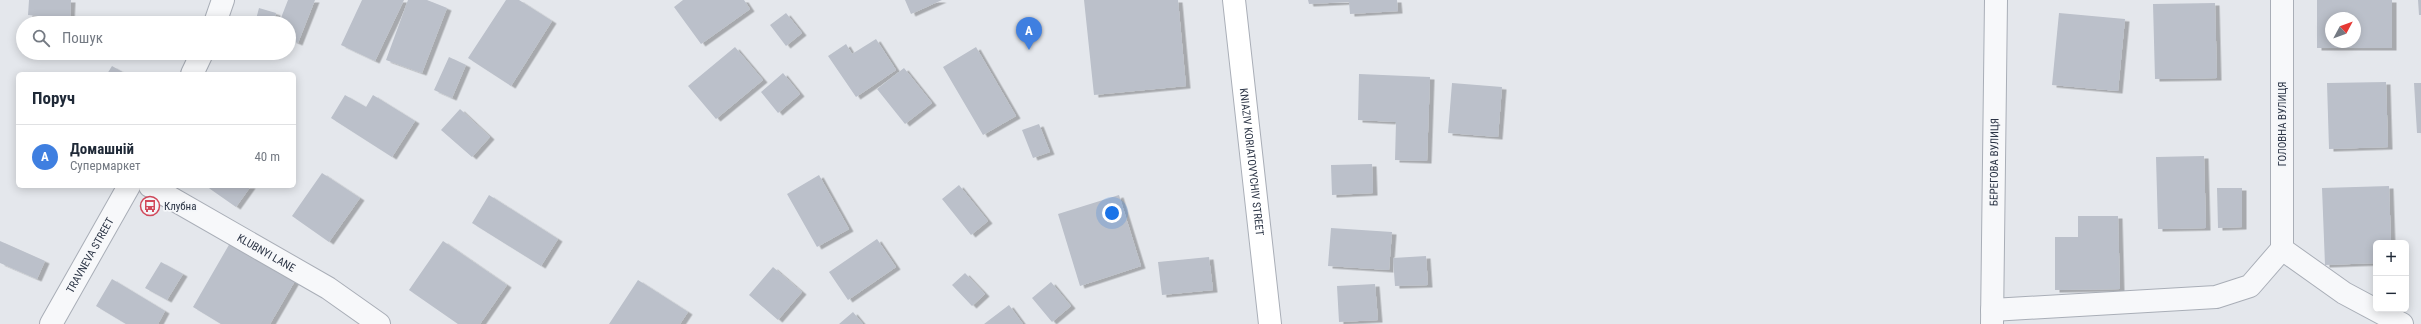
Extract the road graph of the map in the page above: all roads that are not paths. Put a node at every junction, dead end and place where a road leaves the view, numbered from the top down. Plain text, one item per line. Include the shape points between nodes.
1 (223, 0) edge
2 (1234, 0) edge
3 (1996, 0) edge
4 (2282, 0) edge
5 (217, 16) edge
6 (199, 60) edge
7 (193, 72) edge
8 (128, 188) edge
9 (153, 188) edge
10 (2282, 249) junction
11 (1992, 317) edge
12 (51, 324) edge
13 (379, 324) edge
14 (1270, 324) edge
15 (2402, 324) edge

1 - 5 street
2 - 14 main road, KNIAZIV KORIATOVYCHIV STREET
3 - 11 street, БЕРЕГОВА ВУЛИЦЯ
4 - 10 street, ГОЛОВНА ВУЛИЦЯ
6 - 7 street
8 - 12 street, TRAVNEVA STREET
9 - 13 street, KLUBNYI LANE via 328,288
10 - 11 street via 2250,286 2216,297
10 - 15 street via 2344,293

